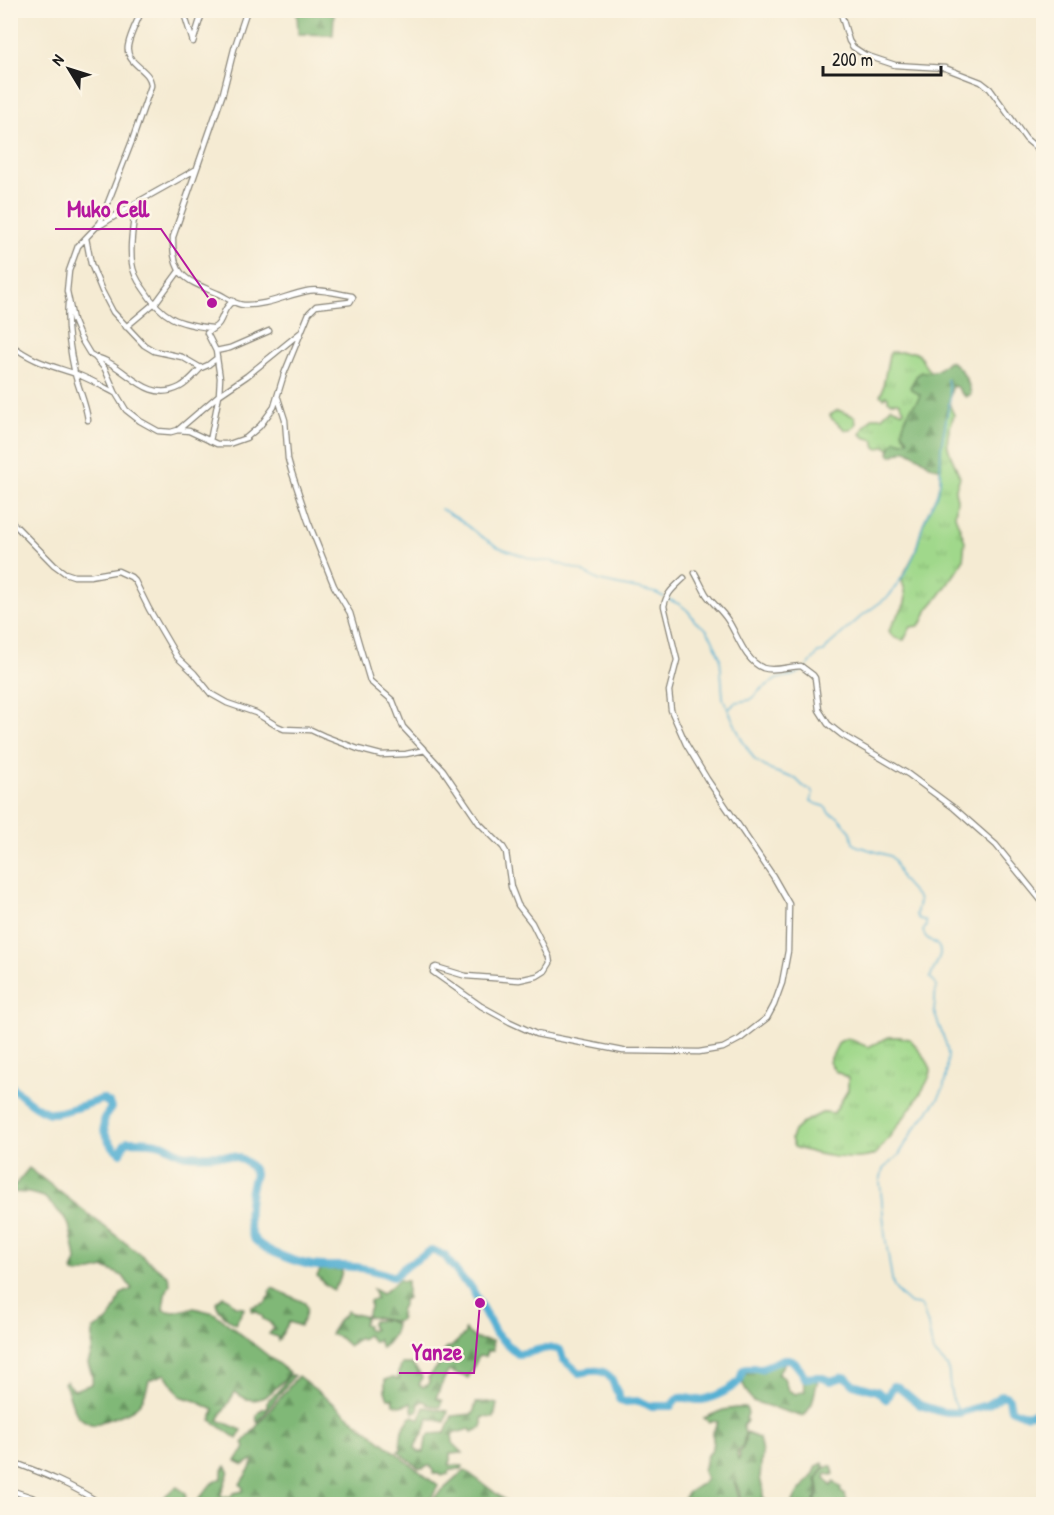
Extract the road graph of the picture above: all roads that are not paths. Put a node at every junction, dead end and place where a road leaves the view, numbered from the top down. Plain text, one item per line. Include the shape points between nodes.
1 (142, 10) edge
2 (183, 10) edge
3 (203, 10) edge
4 (247, 10) edge
5 (465, 10) edge
6 (472, 10) edge
7 (840, 10) edge
8 (1044, 154) edge
9 (196, 170) junction
10 (136, 203) junction
11 (96, 228) junction
12 (86, 238) junction
13 (179, 270) junction
14 (68, 297) junction
15 (233, 301) junction
16 (154, 304) junction
17 (126, 327) junction
18 (212, 328) junction
19 (269, 331) dead end
20 (302, 331) junction
21 (10, 344) edge
22 (216, 351) junction
23 (95, 357) junction
24 (217, 358) junction
25 (201, 368) junction
26 (75, 374) junction
27 (117, 395) junction
28 (219, 395) junction
29 (278, 398) junction
30 (88, 420) dead end
31 (178, 430) junction
32 (210, 441) junction
33 (10, 520) edge
34 (695, 573) dead end
35 (684, 578) dead end
36 (425, 750) junction
37 (1044, 904) edge
38 (10, 1461) edge
39 (10, 1491) edge
40 (46, 1504) edge
41 (101, 1504) edge

1 - 11 street via 128,50 131,60 151,80 151,86
2 - 3 street via 193,42
4 - 9 street
5 - 6 street
7 - 8 street via 853,47 895,65 945,68 981,82 1026,139
9 - 10 street
9 - 13 street via 173,237 172,254
10 - 11 street
10 - 16 street via 132,262 135,276
11 - 12 street
12 - 14 street via 78,246 69,271
12 - 17 street via 102,291
13 - 15 street via 196,284
13 - 16 street
14 - 23 street via 81,339
14 - 26 street via 69,342
15 - 18 street
15 - 20 street via 247,305 308,290 353,297 345,304 316,306
16 - 17 street
16 - 18 street via 181,322
17 - 25 street via 154,351 182,357
18 - 22 street via 207,333
19 - 22 street
20 - 28 street
20 - 29 street
21 - 26 street via 41,363
22 - 24 street
23 - 25 street via 160,392 181,386
23 - 27 street
24 - 25 street
24 - 28 street
26 - 27 street
26 - 30 street
27 - 31 street via 126,411 140,421 158,431
28 - 31 street
28 - 32 street
29 - 32 street via 266,419 246,438 229,444
29 - 36 street via 291,470 334,586 350,613 370,681 393,701 403,727
31 - 32 street
33 - 36 street via 65,573 90,576 118,571 131,577 177,657 211,694 227,703 284,729 311,730 381,755
34 - 37 street via 755,664 765,669 801,666 813,675 819,710 828,724 954,808 996,845
35 - 36 street via 665,598 664,606 677,660 669,691 671,710 707,780 789,904 788,951 782,983 767,1018 740,1039 723,1048 699,1052 623,1051 536,1034 481,1006 437,975 433,970 436,967 466,976 519,980 537,976 550,963 532,923 518,905 506,852 479,823
38 - 41 street via 48,1475
39 - 40 street

